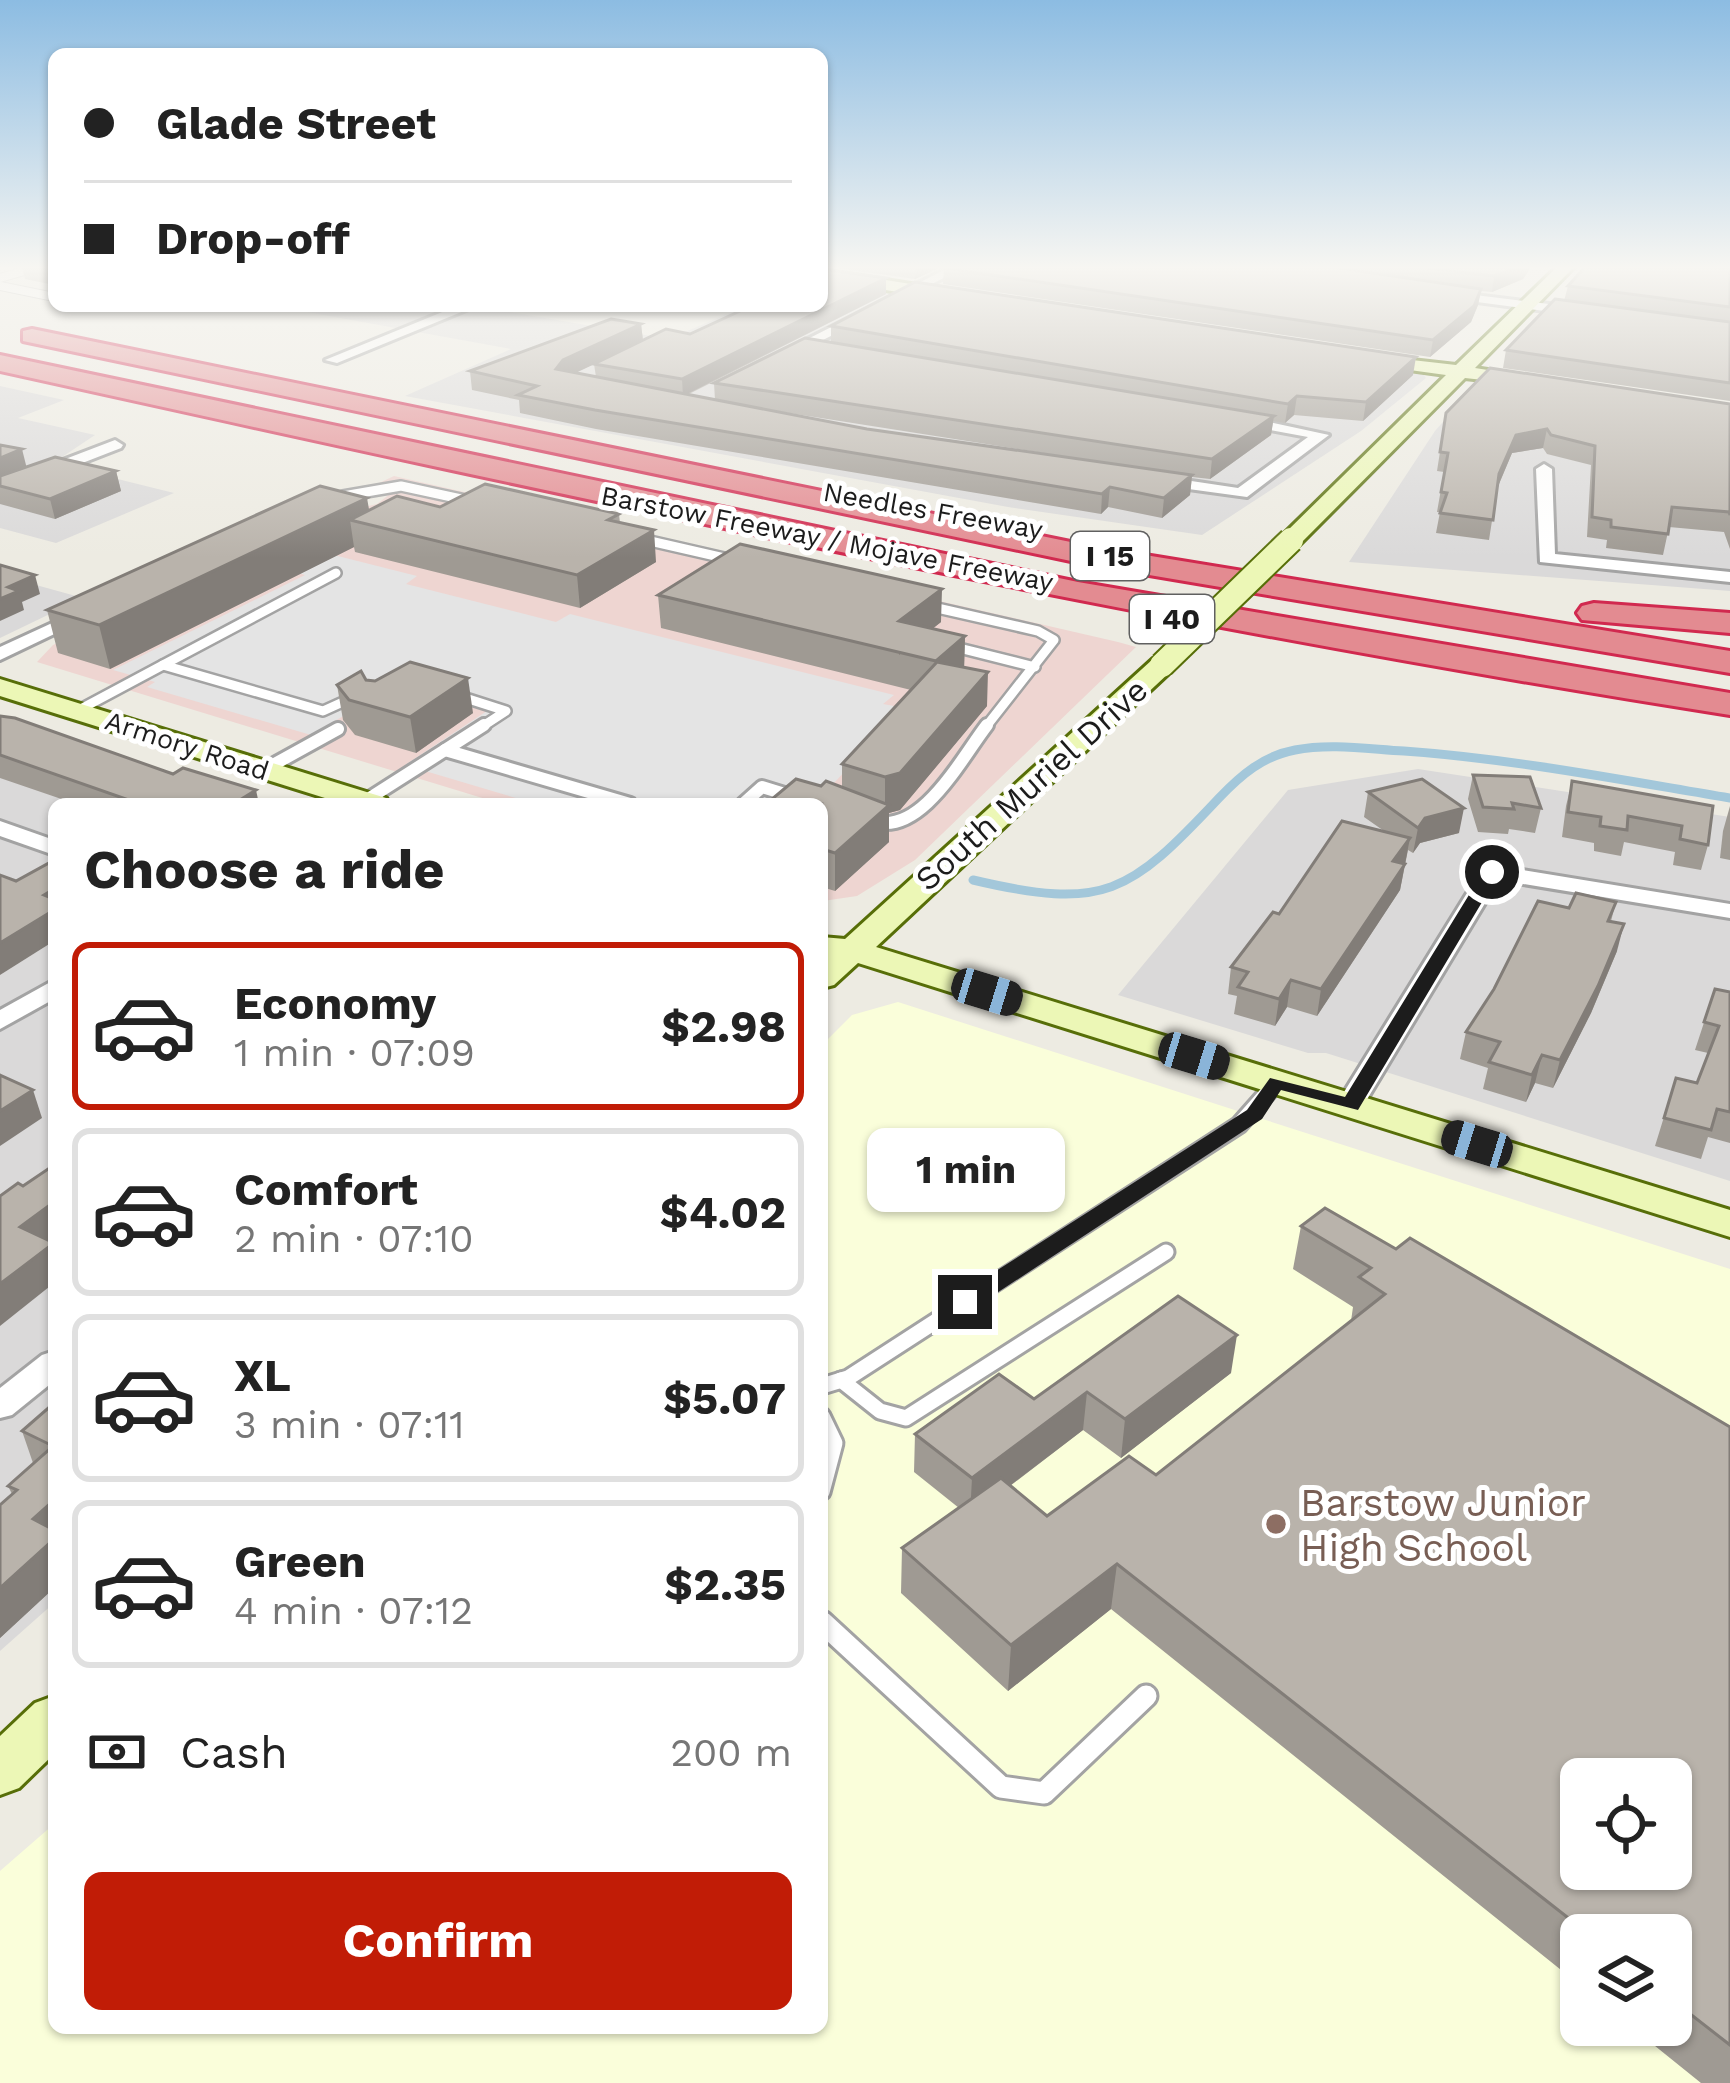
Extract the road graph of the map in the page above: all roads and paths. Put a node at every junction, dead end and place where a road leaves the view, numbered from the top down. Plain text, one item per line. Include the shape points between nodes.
1 (6, 364) edge
2 (165, 364) edge
3 (765, 364) edge
4 (1413, 364) edge
5 (1465, 364) edge
6 (762, 366) edge
7 (1458, 371) junction
8 (1551, 385) edge
9 (1208, 415) edge
10 (494, 434) junction
11 (115, 445) dead end
12 (1544, 469) dead end
13 (1148, 480) edge
14 (0, 490) edge
15 (616, 497) junction
16 (334, 500) edge
17 (499, 507) edge
18 (631, 537) edge
19 (742, 562) edge
20 (336, 572) dead end
21 (1730, 577) edge
22 (901, 599) edge
23 (108, 604) edge
24 (1730, 623) edge
25 (930, 641) edge
26 (0, 654) edge
27 (1730, 662) edge
28 (164, 665) junction
29 (1035, 667) junction
30 (0, 687) edge
31 (369, 689) edge
32 (434, 690) edge
33 (1730, 704) edge
34 (77, 711) junction
35 (338, 729) dead end
36 (1730, 730) edge
37 (445, 750) junction
38 (262, 770) junction
39 (356, 798) edge
40 (376, 798) edge
41 (609, 798) edge
42 (750, 798) edge
43 (796, 798) edge
44 (828, 807) edge
45 (838, 810) edge
46 (853, 815) edge
47 (0, 828) edge
48 (48, 846) edge
49 (1730, 910) edge
50 (837, 948) edge
51 (48, 992) edge
52 (0, 1021) edge
53 (1277, 1082) junction
54 (1350, 1105) junction
55 (1730, 1223) edge
56 (1166, 1252) dead end
57 (48, 1369) edge
58 (841, 1380) junction
59 (828, 1384) edge
60 (0, 1406) edge
61 (828, 1422) edge
62 (828, 1473) edge
63 (828, 1628) edge
64 (1145, 1696) dead end
65 (48, 1724) edge
66 (0, 1771) edge

1 - 15 highway, Barstow Freeway / Mojave Freeway / I 15
2 - 10 highway, Barstow Freeway / Mojave Freeway / I 15
3 - 6 street
4 - 7 street
5 - 7 street, South Muriel Drive
7 - 8 street
7 - 50 street, South Muriel Drive, bridge via 1162,664
9 - 13 street via 1321,435 1241,494
10 - 24 highway, Needles Freeway / I 40 via 1336,580
10 - 27 highway, Barstow Freeway / Mojave Freeway / I 15 via 1356,602
11 - 14 street
12 - 21 street via 1546,558
15 - 33 highway, Barstow Freeway / Mojave Freeway / I 15 via 1369,645
15 - 36 highway, Needles Freeway / I 40 via 1298,646
16 - 17 lane via 401,486
18 - 19 lane
20 - 28 lane
22 - 29 lane via 1047,635 1054,640
23 - 26 street
25 - 29 lane
28 - 31 lane via 323,711
28 - 34 lane
29 - 46 lane via 915,816 885,825
30 - 34 street, Armory Road
32 - 37 lane via 506,711
34 - 38 street, Armory Road
35 - 38 lane
37 - 40 lane
37 - 41 lane
38 - 39 street, Armory Road
42 - 43 lane via 762,788
44 - 45 lane
47 - 48 street
49 - 54 street via 1492,872
50 - 53 street
51 - 52 street
53 - 54 street
53 - 58 lane via 1239,1125
54 - 55 street
56 - 58 lane via 906,1418 880,1411
57 - 60 street
58 - 59 lane
61 - 62 lane via 836,1447
63 - 64 lane via 1001,1787 1025,1793 1044,1792
65 - 66 street

